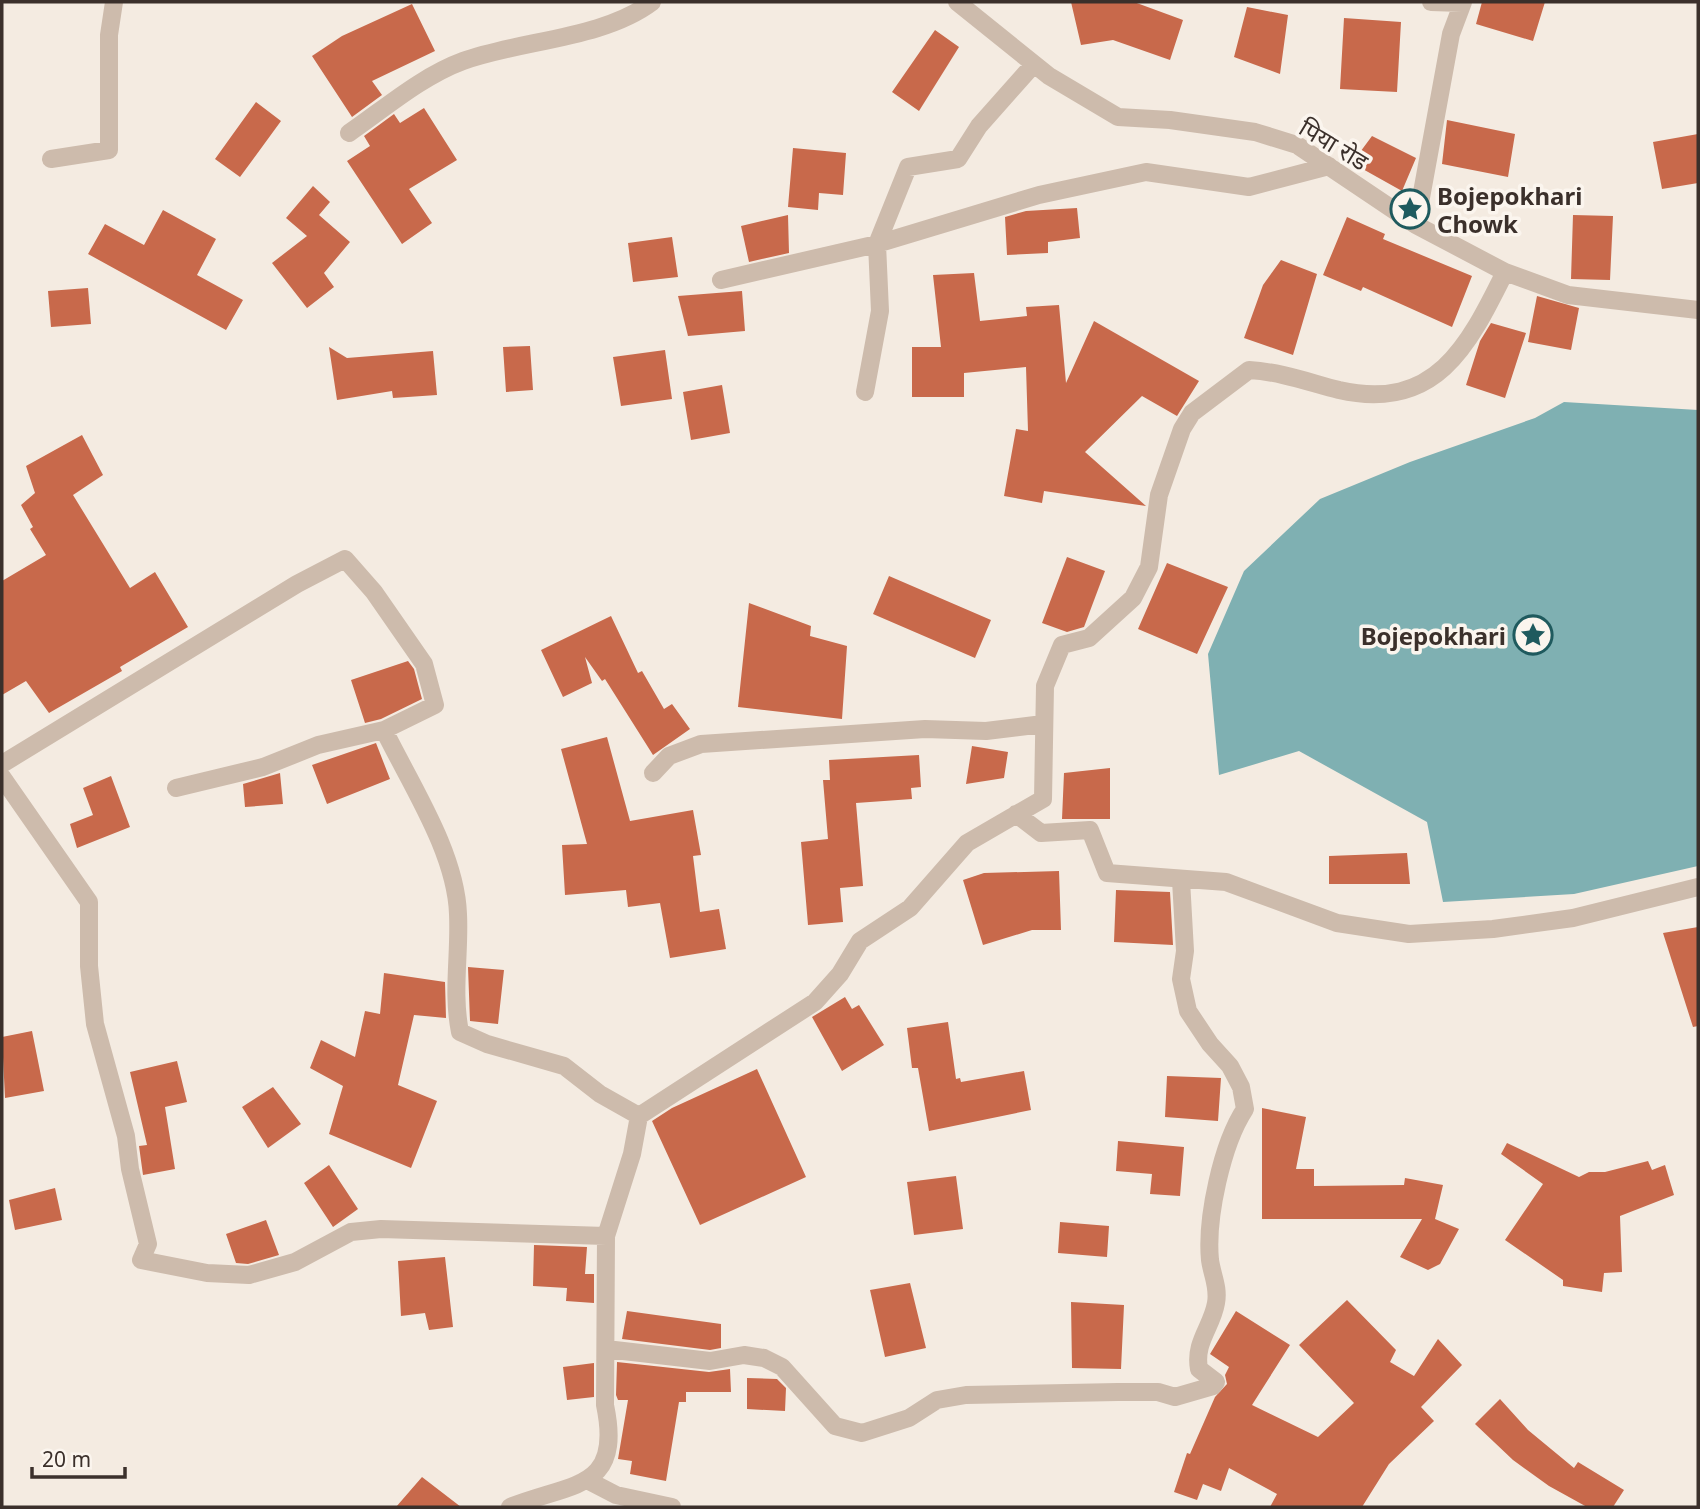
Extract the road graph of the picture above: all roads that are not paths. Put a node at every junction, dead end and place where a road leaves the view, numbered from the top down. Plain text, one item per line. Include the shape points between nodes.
1 (114, 2) edge
2 (652, 2) edge
3 (957, 2) edge
4 (1431, 2) edge
5 (1463, 2) edge
6 (1034, 64) junction
7 (349, 133) dead end
8 (51, 159) dead end
9 (1329, 166) junction
10 (1416, 225) junction
11 (877, 244) junction
12 (1505, 272) junction
13 (721, 280) dead end
14 (1698, 310) edge
15 (865, 393) dead end
16 (1043, 724) junction
17 (384, 730) junction
18 (2, 764) edge
19 (653, 773) dead end
20 (2, 777) edge
21 (176, 788) dead end
22 (1016, 814) junction
23 (1181, 880) junction
24 (1698, 887) edge
25 (639, 1116) junction
26 (606, 1236) junction
27 (606, 1349) junction
28 (589, 1481) junction
29 (510, 1507) edge
30 (672, 1507) edge

1 - 8 street via 109,35 109,150
2 - 7 street via 636,14 459,62
3 - 6 street, पिया रोड
4 - 5 street
5 - 10 street via 1451,34
6 - 9 street, पिया रोड via 1118,117 1255,132 1297,145
6 - 11 street via 979,126 958,159 908,167
9 - 10 street, पिया रोड
9 - 11 street via 1249,187 1146,172 1039,195
10 - 12 street, पिया रोड
11 - 13 street
11 - 15 street via 880,312
12 - 14 street, पिया रोड via 1568,295
12 - 16 street via 1451,363 1405,393 1340,390 1281,372 1249,370 1192,413 1159,495 1149,567 1117,617 1090,639 1062,645 1045,686
16 - 19 street via 986,731 925,729 701,744 669,756
16 - 22 street via 1043,799
17 - 18 street via 435,705 424,664 345,559
17 - 21 street
17 - 25 street via 449,862 458,912 454,1004 460,1032 564,1066
20 - 26 street via 89,902 94,1024 126,1136 148,1244 141,1260 207,1273 249,1275 295,1262 351,1232
22 - 23 street via 1041,833 1090,830 1107,873
22 - 25 street via 967,843 910,908 860,941 816,1002
23 - 24 street via 1226,882 1337,923 1409,934 1573,918
23 - 27 street via 1185,951 1181,979 1188,1010 1230,1066 1245,1109 1232,1128 1213,1220 1210,1261 1216,1304 1199,1341 1199,1369 1216,1382 1213,1386 1175,1397 1158,1392 966,1395 937,1400 909,1418 862,1433 835,1426 782,1367 764,1358 710,1362
25 - 26 street
26 - 27 street
27 - 28 street via 608,1459
28 - 29 street
28 - 30 street via 616,1495

